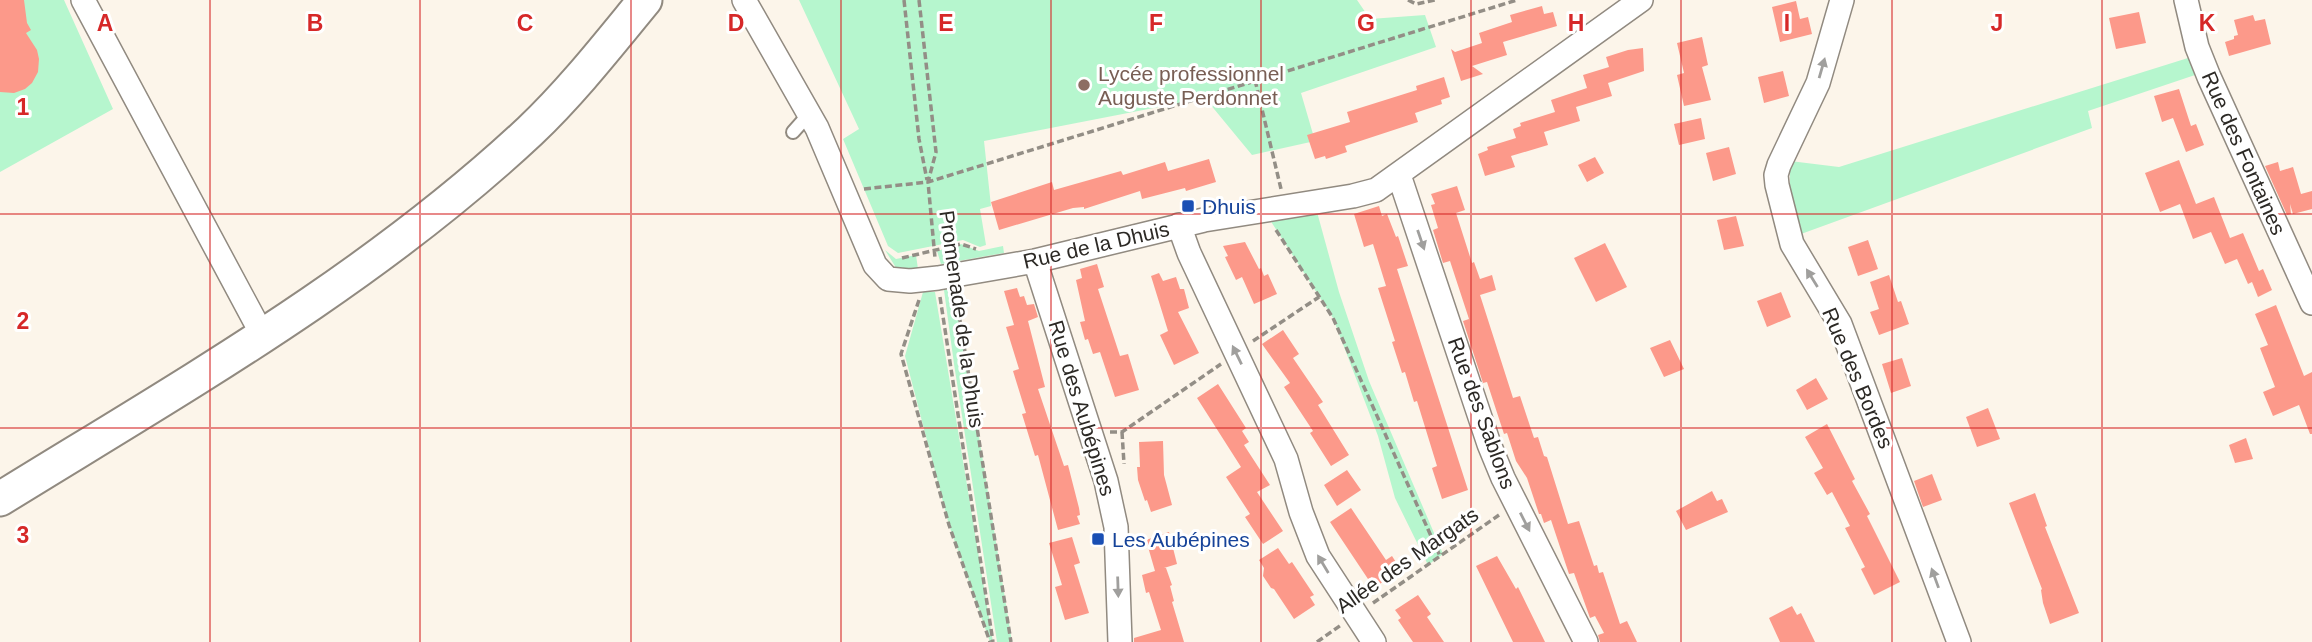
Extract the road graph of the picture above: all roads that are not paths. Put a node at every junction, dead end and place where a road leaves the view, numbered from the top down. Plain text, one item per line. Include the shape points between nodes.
1 (83, 0) edge
2 (645, 0) edge
3 (744, 0) edge
4 (1641, 0) edge
5 (1842, 0) edge
6 (2186, 0) edge
7 (809, 114) junction
8 (793, 132) dead end
9 (1399, 176) junction
10 (1179, 225) junction
11 (1035, 261) junction
12 (2312, 303) edge
13 (263, 337) junction
14 (0, 499) edge
15 (1119, 642) edge
16 (1374, 642) edge
17 (1586, 642) edge
18 (1959, 642) edge

1 - 13 street
2 - 13 street via 565,96 520,140 428,218
3 - 7 street, Rue de la Dhuis
4 - 9 street, Rue de la Dhuis
18 -> 5 street, Rue des Bordes via 1840,324 1792,244 1777,185 1779,165 1818,83
6 - 12 street, Rue des Fontaines via 2197,47
7 - 8 lane
7 - 11 street, Rue de la Dhuis via 881,274 896,281
9 - 10 street, Rue de la Dhuis via 1376,190
9 -> 17 street, Rue des Sablons via 1489,444
10 - 11 street, Rue de la Dhuis
16 -> 10 street via 1318,556 1286,459
11 -> 15 street, Rue des Aubépines via 1106,481 1116,527
13 - 14 street

